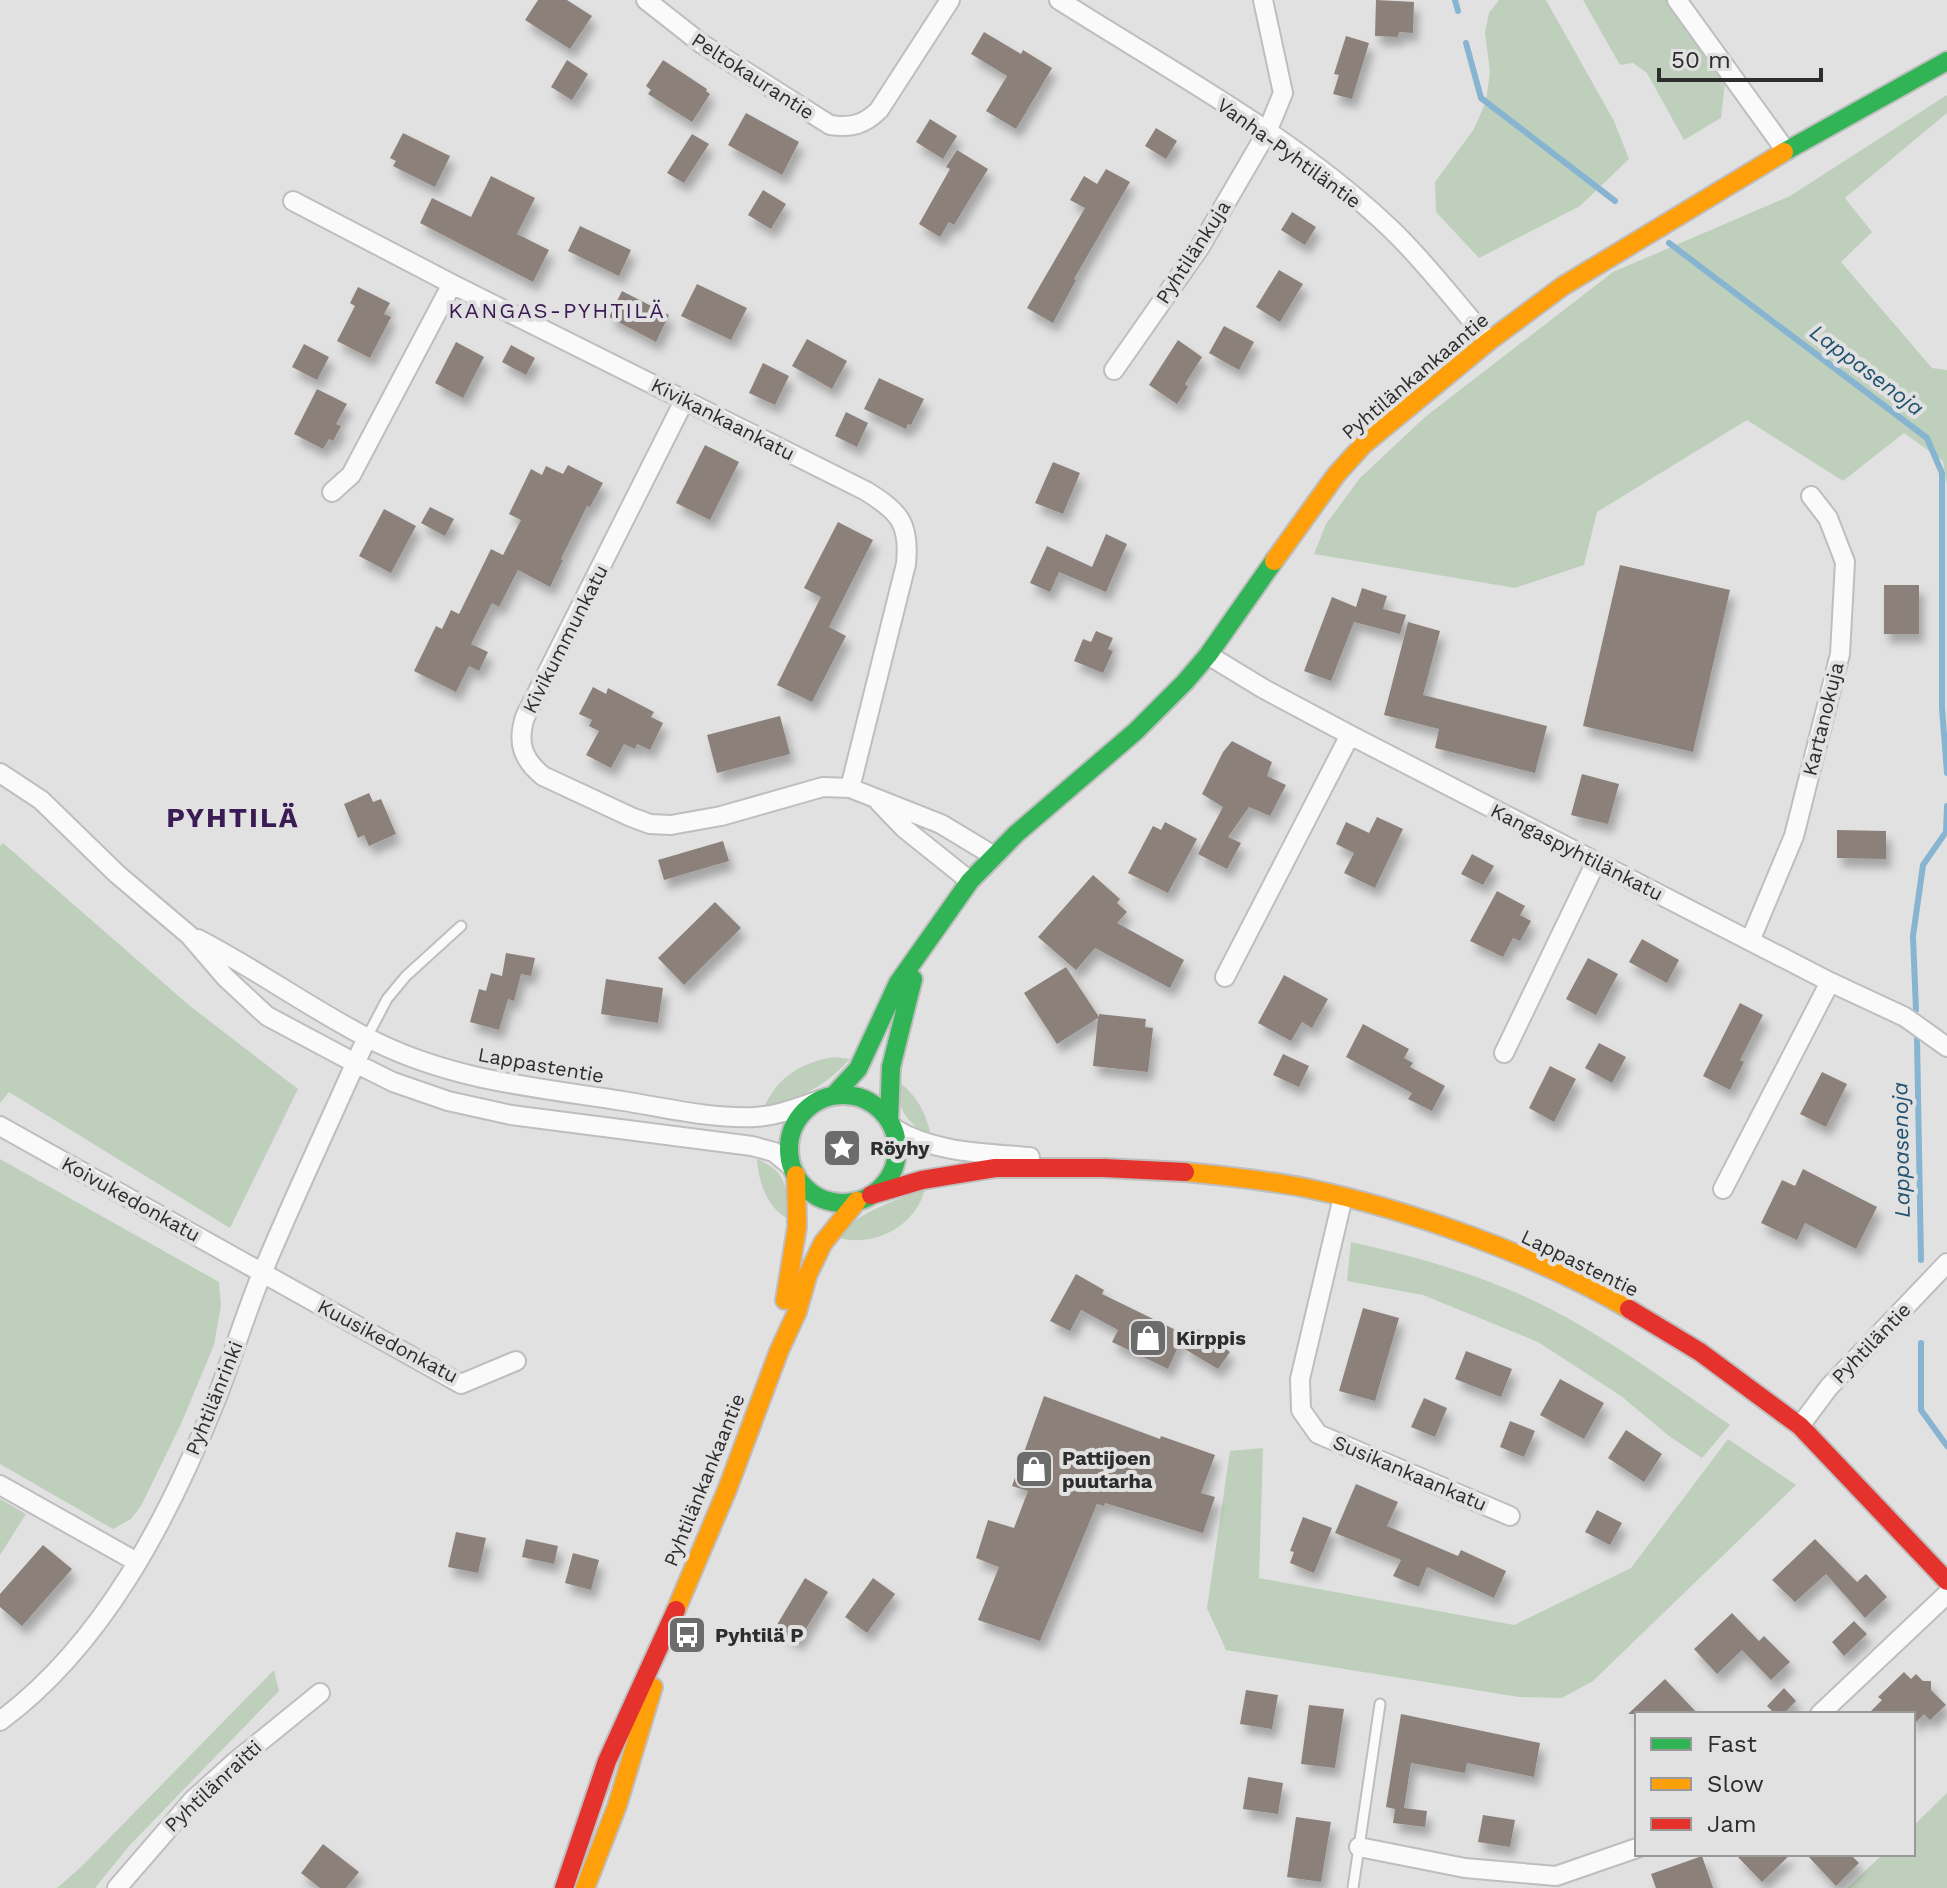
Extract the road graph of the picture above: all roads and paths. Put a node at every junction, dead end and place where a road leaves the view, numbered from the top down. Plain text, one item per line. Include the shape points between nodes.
1 (646, 0) edge
2 (950, 0) edge
3 (1059, 0) edge
4 (1263, 0) edge
5 (1677, 0) edge
6 (1947, 61) edge
7 (1267, 132) junction
8 (1786, 151) junction
9 (293, 201) dead end
10 (452, 284) junction
11 (1489, 341) junction
12 (1114, 370) dead end
13 (685, 399) junction
14 (332, 492) dead end
15 (1811, 496) dead end
16 (1208, 655) junction
17 (1350, 735) junction
18 (0, 773) edge
19 (850, 788) junction
20 (877, 800) junction
21 (994, 856) junction
22 (1596, 862) junction
23 (970, 881) junction
24 (461, 926) dead end
25 (189, 935) junction
26 (1750, 941) junction
27 (921, 953) junction
28 (1225, 977) dead end
29 (1830, 982) junction
30 (367, 1037) junction
31 (1947, 1047) edge
32 (1504, 1053) dead end
33 (355, 1063) junction
34 (827, 1098) junction
35 (891, 1124) junction
36 (0, 1126) edge
37 (1104, 1168) junction
38 (794, 1171) junction
39 (1723, 1189) dead end
40 (1343, 1197) junction
41 (864, 1198) junction
42 (1947, 1263) edge
43 (263, 1273) junction
44 (779, 1351) junction
45 (516, 1361) dead end
46 (1800, 1426) junction
47 (0, 1485) edge
48 (1510, 1516) dead end
49 (137, 1562) junction
50 (1947, 1581) edge
51 (1947, 1594) edge
52 (669, 1626) junction
53 (320, 1693) dead end
54 (1380, 1704) dead end
55 (1822, 1712) edge
56 (0, 1721) edge
57 (1359, 1847) junction
58 (1635, 1849) edge
59 (117, 1888) edge
60 (564, 1888) edge
61 (585, 1888) edge
62 (1353, 1888) edge

1 - 2 street, Peltokaurantie via 702,44 830,125 843,127 867,121 879,110
3 - 7 street, Vanha-Pyhtiläntie
4 - 7 street, Pyhtilänkuja via 1283,93
5 - 8 street
6 - 8 street, Pyhtilänkankaantie
7 - 11 street, Vanha-Pyhtiläntie via 1394,232
7 - 12 street, Pyhtilänkuja via 1200,247
8 - 11 street, Pyhtilänkankaantie via 1563,286
9 - 10 street, Kivikankaankatu
10 - 13 street, Kivikankaankatu
10 - 14 street via 351,475
11 - 16 street, Pyhtilänkankaantie via 1403,409 1336,475
13 - 19 street, Kivikankaankatu via 866,491 900,516 906,531 906,564
13 - 19 street, Kivikummunkatu via 525,717 523,755 543,776 650,824 694,822 823,787
15 - 26 street, Kartanokuja via 1828,518 1845,562 1840,654 1794,836
16 - 17 street, Kangaspyhtilänkatu
16 - 21 street, Pyhtilänkankaantie via 1160,710
17 - 22 street, Kangaspyhtilänkatu
17 - 28 street
18 - 25 street, Lappastentie via 41,800
19 - 20 street, Kivikummunkatu
20 - 21 street, Kivikummunkatu via 941,824
20 - 23 street, Kivikummunkatu
21 - 23 street, Pyhtilänkankaantie
22 - 26 street, Kangaspyhtilänkatu
22 - 32 street
23 - 27 street, Pyhtilänkankaantie
24 - 30 lane via 406,976
25 - 30 street, Lappastentie
25 - 33 street, Lappastentie via 267,1016
26 - 29 street, Kangaspyhtilänkatu
27 - 34 street, Pyhtilänkankaantie via 898,983 858,1069
27 - 35 street, Pyhtilänkankaantie via 891,1058
29 - 31 street, Kangaspyhtilänkatu via 1905,1017
29 - 39 street
30 - 33 street, Pyhtilänrinki
30 - 34 street, Lappastentie via 433,1065 493,1082 660,1107 755,1117
33 - 38 street, Lappastentie via 448,1101 511,1115 752,1146 774,1152
33 - 43 street, Pyhtilänrinki
34 - 35 street via 850,1095 866,1100
34 - 38 street via 802,1113 792,1131 789,1153
35 - 37 street, Lappastentie via 910,1138 949,1150
35 - 41 street via 897,1144 893,1170
36 - 43 street, Koivukedonkatu
37 - 40 street, Lappastentie via 1234,1177
37 - 41 street, Lappastentie via 960,1172
38 - 41 street via 822,1199 840,1203
38 - 44 street, Pyhtilänkankaantie via 797,1227
40 - 46 street, Lappastentie via 1459,1233 1610,1298 1700,1352
40 - 48 street, Susikankaankatu via 1300,1379 1301,1410 1318,1434
41 - 44 street, Pyhtilänkankaantie via 819,1251
42 - 46 street, Pyhtiläntie via 1829,1387
43 - 45 street, Kuusikedonkatu via 461,1384
43 - 49 street, Pyhtilänrinki via 214,1403
44 - 52 street, Pyhtilänkankaantie
46 - 50 street, Lappastentie
47 - 49 street
49 - 56 street, Pyhtilänrinki via 60,1666
51 - 55 street
52 - 60 street, Pyhtilänkankaantie via 607,1761
52 - 61 street, Pyhtilänkankaantie via 646,1718
53 - 59 street, Pyhtilänraitti via 193,1800
54 - 57 lane
57 - 58 street via 1465,1868 1556,1876
57 - 62 lane

